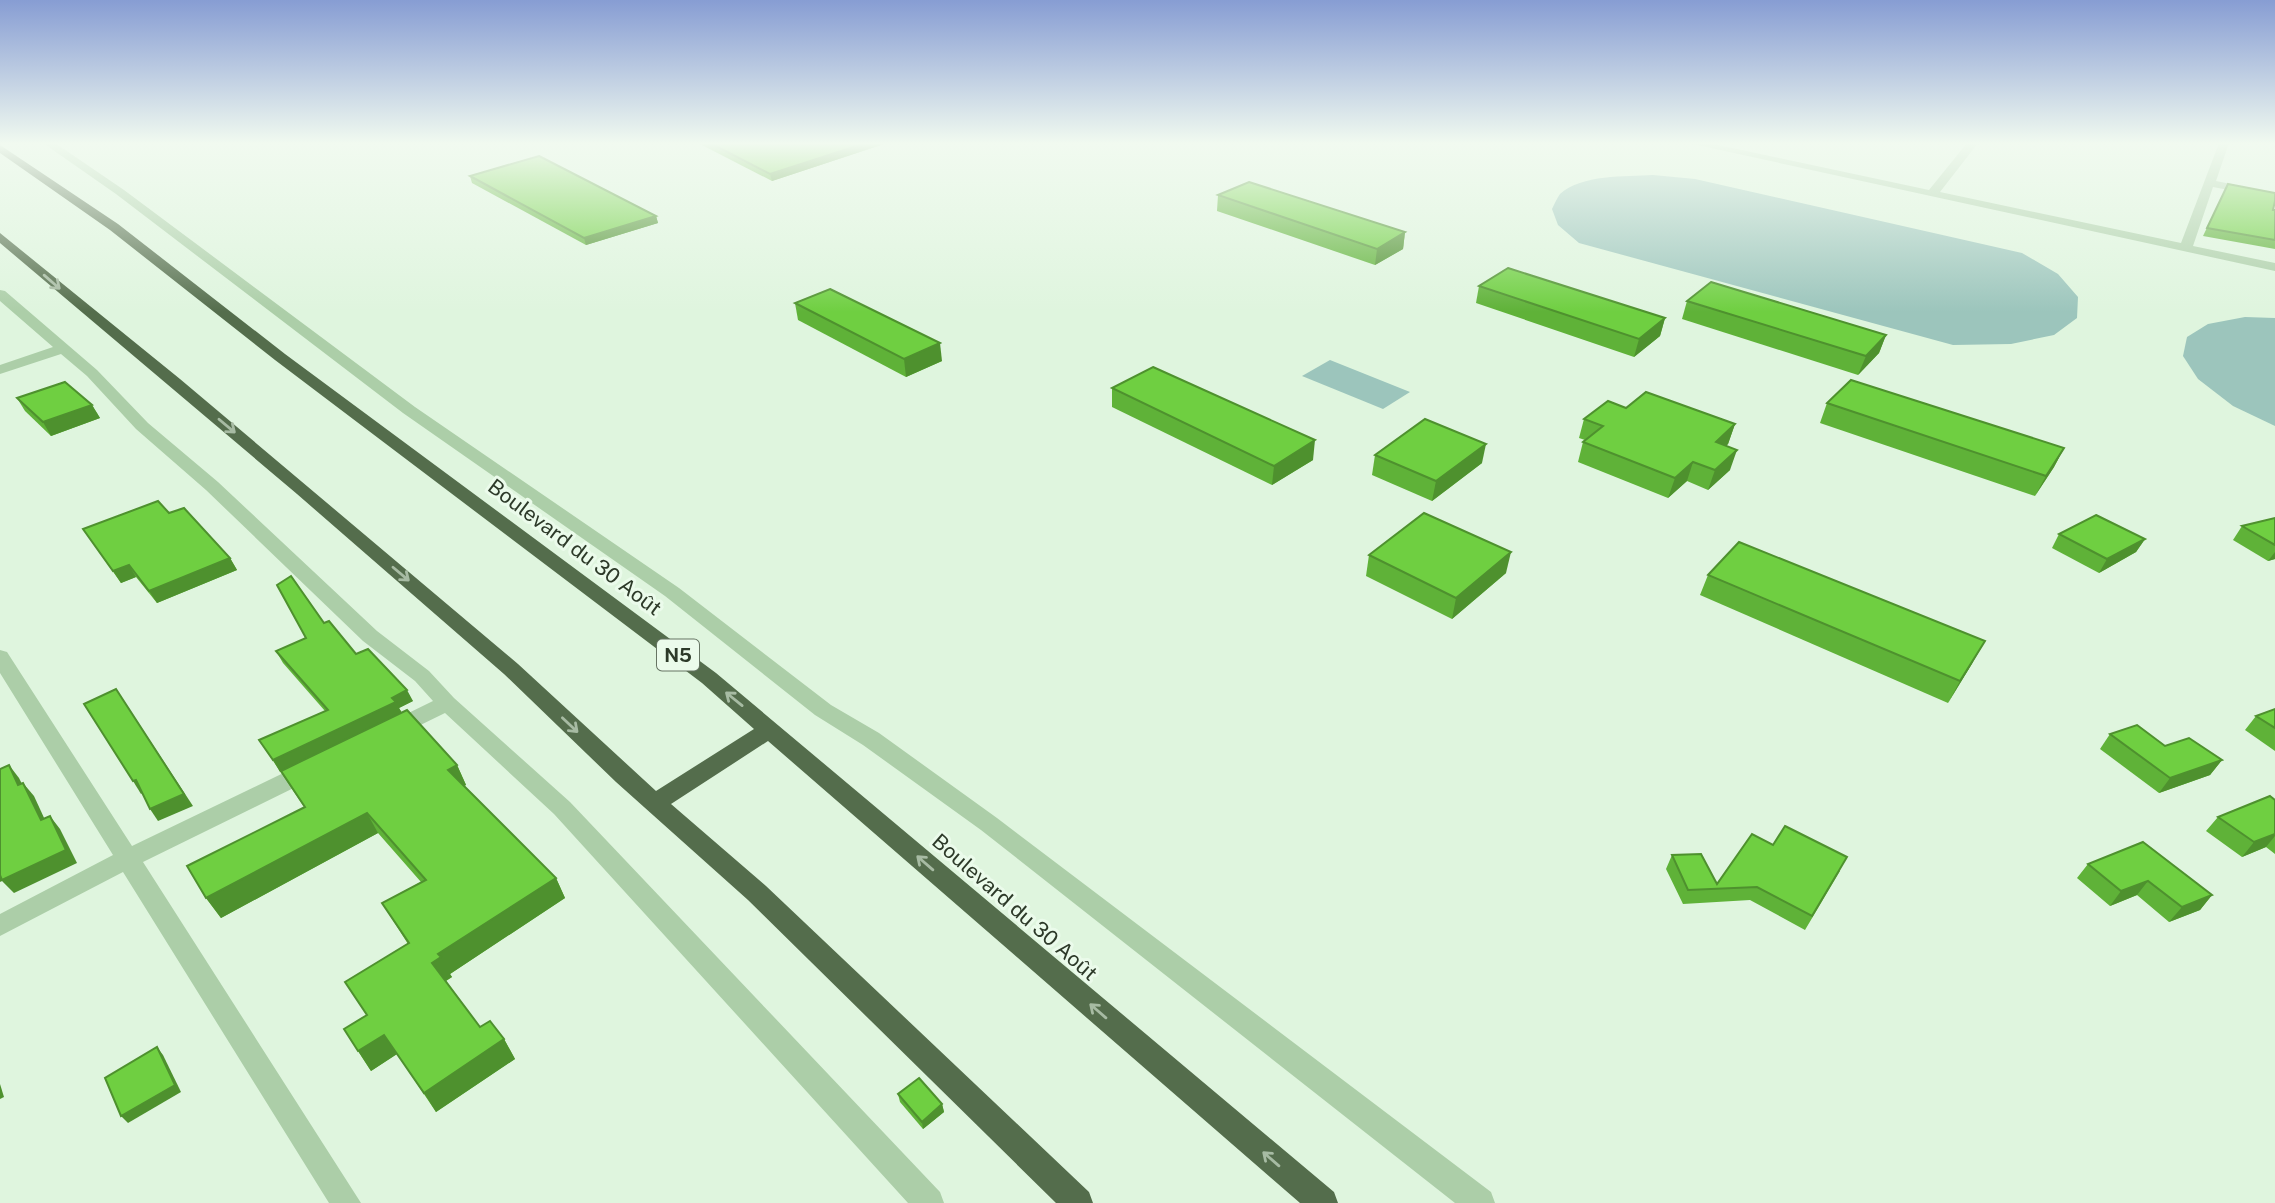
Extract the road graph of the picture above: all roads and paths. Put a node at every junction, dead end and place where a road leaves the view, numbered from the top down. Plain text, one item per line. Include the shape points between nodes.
1 (74, 199) edge
2 (129, 199) edge
3 (1956, 199) edge
4 (2203, 199) edge
5 (0, 237) edge
6 (2185, 248) junction
7 (2275, 267) edge
8 (0, 294) edge
9 (62, 349) junction
10 (0, 370) edge
11 (0, 657) edge
12 (447, 703) junction
13 (771, 729) junction
14 (373, 739) edge
15 (324, 763) edge
16 (654, 803) junction
17 (127, 859) junction
18 (0, 926) edge
19 (346, 1203) edge
20 (929, 1203) edge
21 (1078, 1203) edge
22 (1323, 1203) edge
23 (1480, 1203) edge

13 -> 1 highway, Boulevard du 30 Août / N5
2 - 23 street via 409,410 672,592 823,710 872,739 989,824
3 - 6 street
4 - 6 street
5 -> 16 highway via 453,618
6 - 7 street
8 - 9 street
9 - 10 street
9 - 12 street
11 - 17 street
12 - 14 street
12 - 20 street via 562,808
13 - 16 highway
22 -> 13 highway, Boulevard du 30 Août / N5
15 - 17 street
16 - 21 highway via 757,893
17 - 18 street
17 - 19 street

